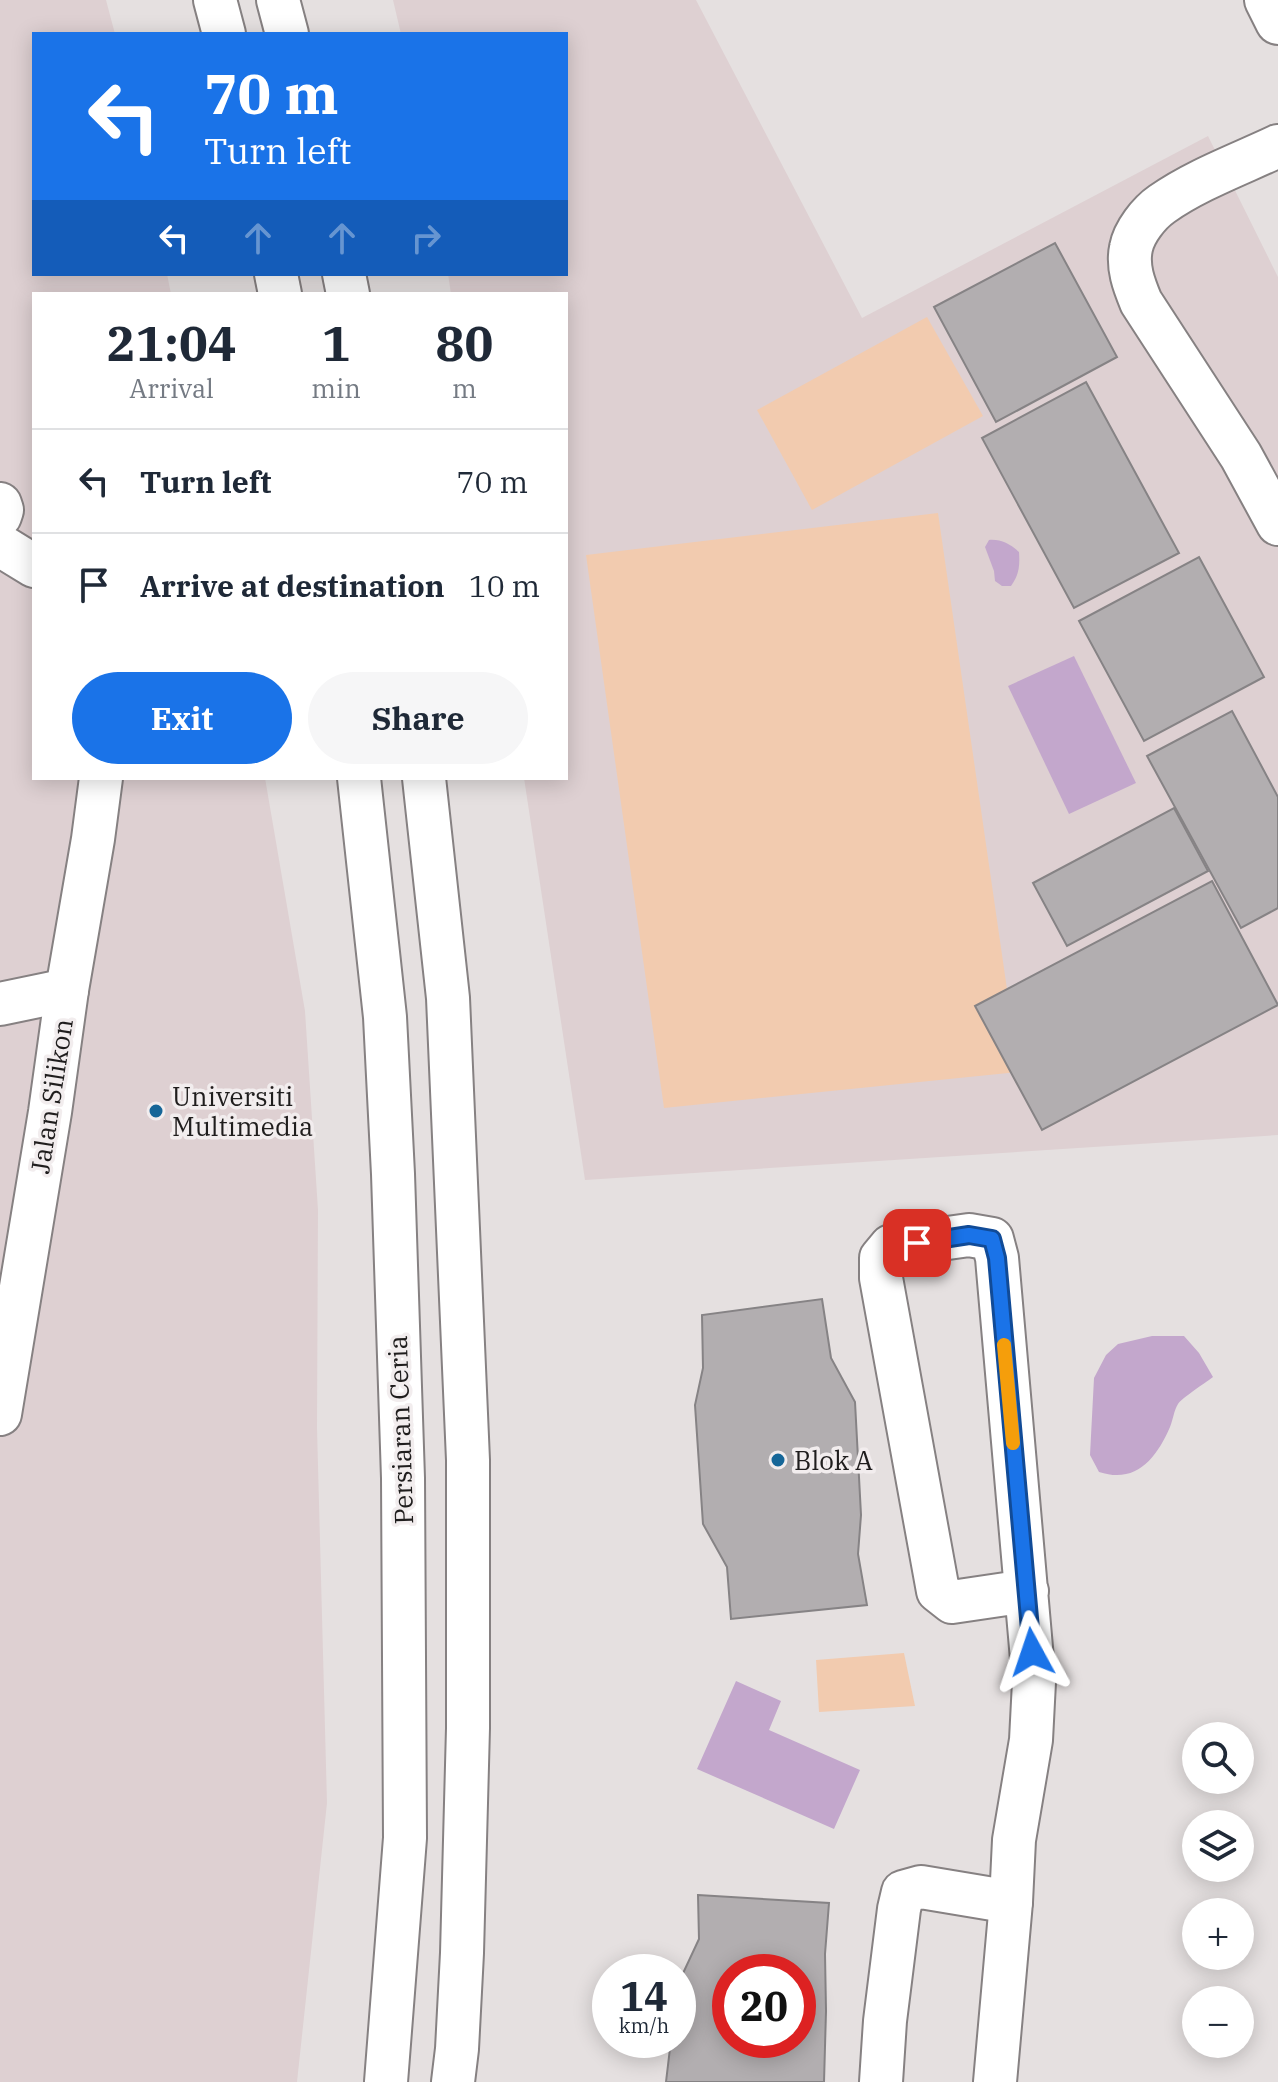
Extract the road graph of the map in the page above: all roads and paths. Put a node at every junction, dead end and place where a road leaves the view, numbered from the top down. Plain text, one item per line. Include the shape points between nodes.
1 (215, 0) edge
2 (278, 0) edge
3 (1267, 0) edge
4 (1278, 22) edge
5 (223, 32) edge
6 (286, 32) edge
7 (1278, 146) edge
8 (0, 504) edge
9 (0, 516) edge
10 (1278, 524) edge
11 (0, 545) edge
12 (32, 565) edge
13 (101, 780) edge
14 (359, 780) edge
15 (424, 780) edge
16 (67, 990) junction
17 (0, 1004) edge
18 (1, 1398) edge
19 (1027, 1591) junction
20 (1011, 1902) junction
21 (457, 2071) edge
22 (386, 2082) edge
23 (881, 2082) edge
24 (995, 2082) edge

1 - 5 street
2 - 6 street
3 - 4 main road
7 - 10 street via 1160,205 1143,223 1131,248 1131,278
8 - 9 street
11 - 12 street
13 - 16 street, Jalan Silikon
14 - 22 street, Persiaran Ceria via 385,1017 403,1478 405,1838
15 - 21 street via 448,998 468,1460 468,1728
16 - 17 street
16 - 18 street, Jalan Silikon
19 - 19 street via 952,1602 938,1591 881,1278 881,1258 891,1246 969,1235 992,1239
19 - 20 street via 1034,1682
20 - 23 street via 921,1887 903,1892
20 - 24 street

